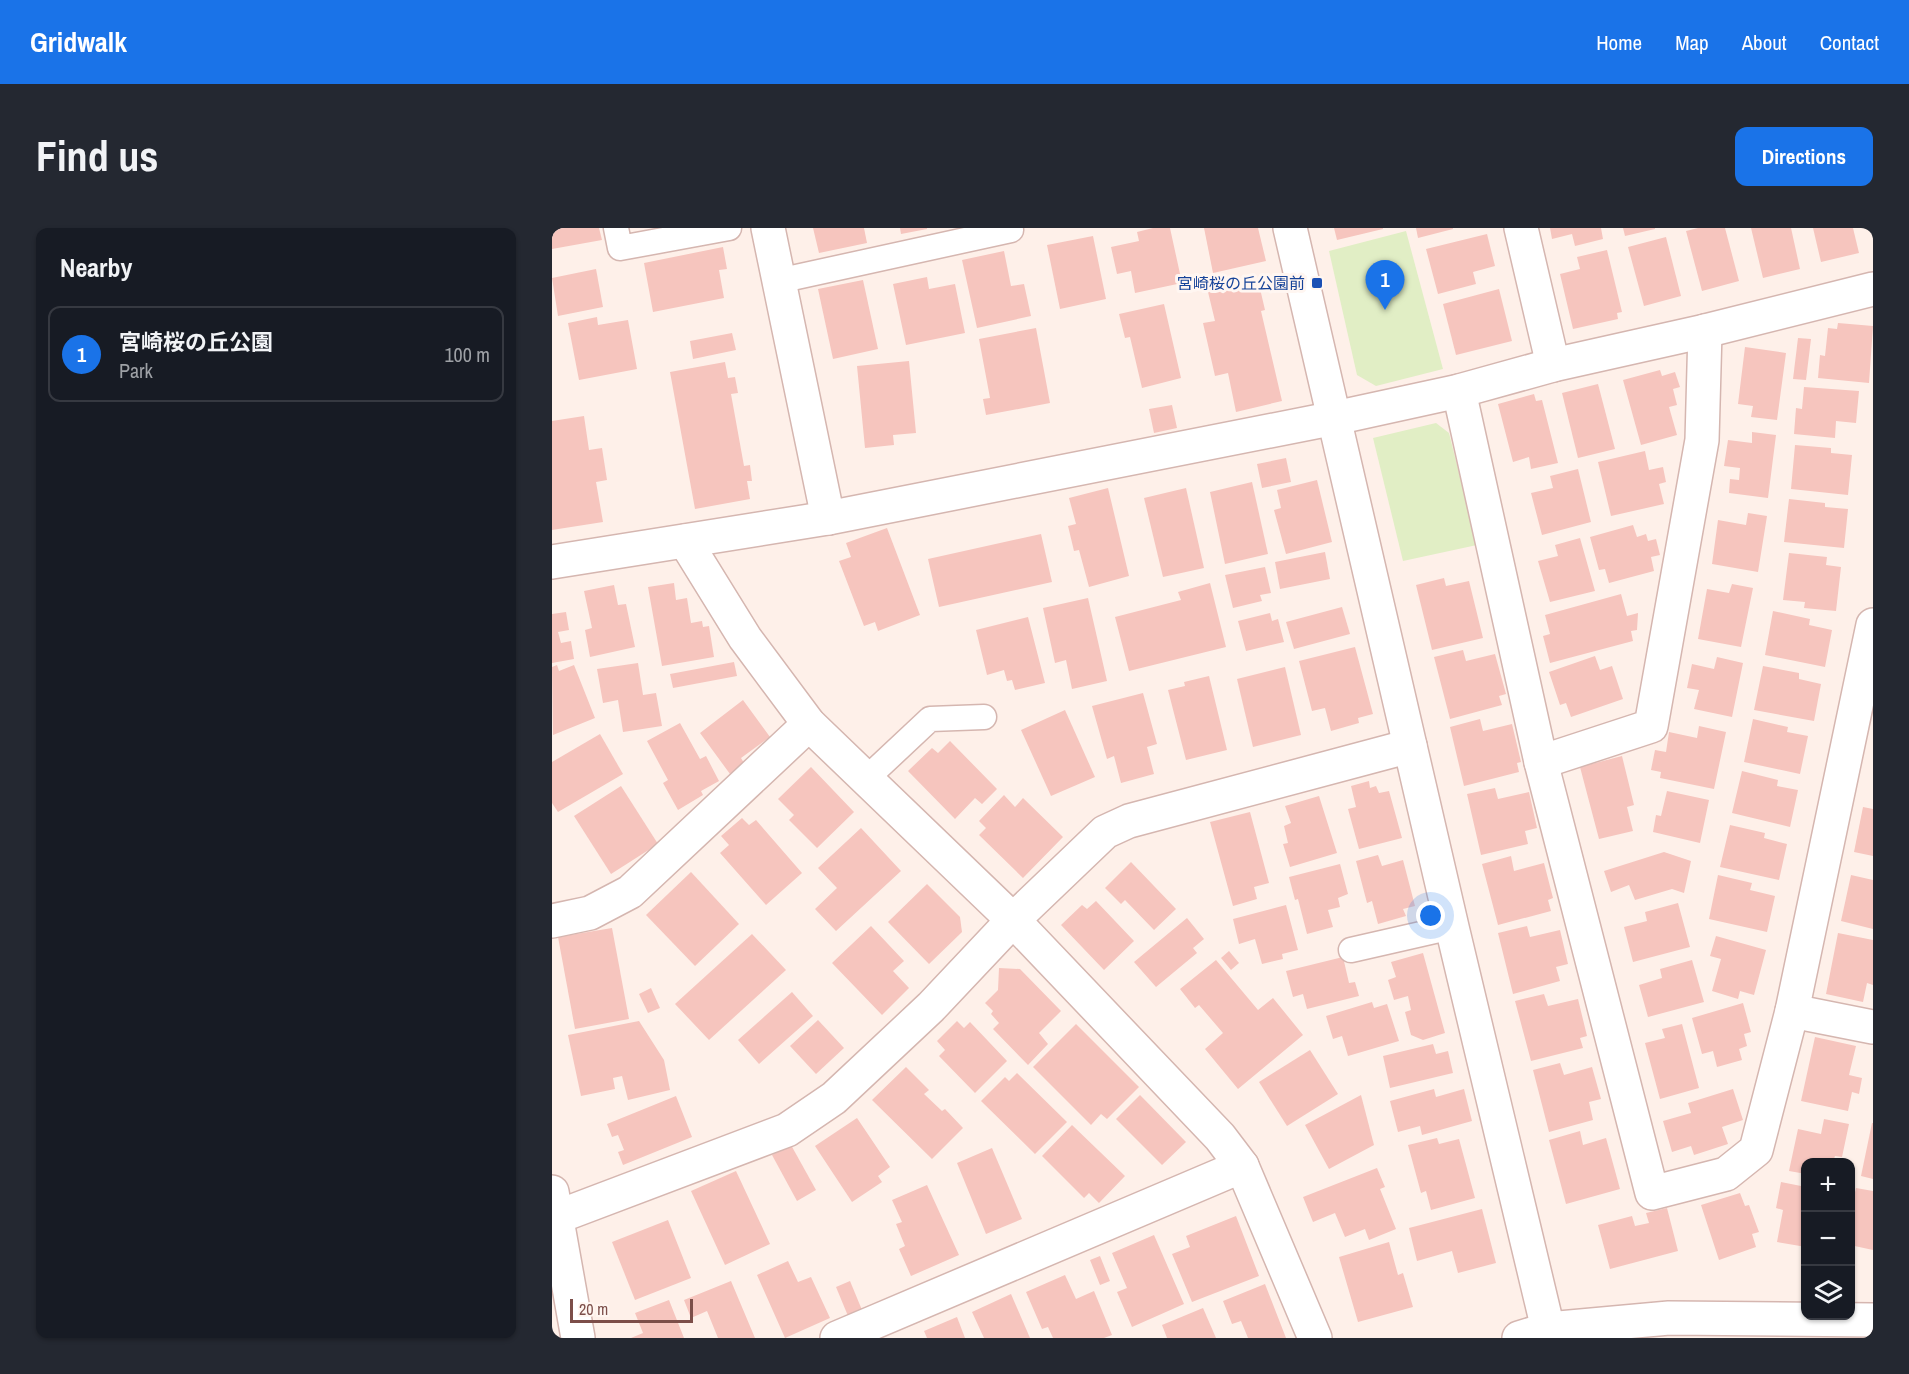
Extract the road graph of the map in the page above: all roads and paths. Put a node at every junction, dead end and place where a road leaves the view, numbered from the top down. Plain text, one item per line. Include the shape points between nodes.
1 (616, 228) edge
2 (729, 228) edge
3 (768, 228) edge
4 (1290, 228) edge
5 (1521, 228) edge
6 (1011, 230) dead end
7 (778, 281) junction
8 (1873, 289) edge
9 (1705, 331) junction
10 (1553, 365) junction
11 (1459, 391) junction
12 (1335, 418) junction
13 (828, 518) junction
14 (685, 542) junction
15 (552, 562) edge
16 (1873, 625) edge
17 (984, 717) dead end
18 (809, 724) junction
19 (1410, 746) junction
20 (1541, 762) junction
21 (866, 779) junction
22 (1013, 920) junction
23 (552, 921) edge
24 (1452, 927) junction
25 (1351, 950) dead end
26 (1792, 1011) junction
27 (1873, 1027) edge
28 (1242, 1166) junction
29 (555, 1204) edge
30 (1873, 1320) edge
31 (1534, 1334) edge
32 (578, 1338) edge
33 (837, 1338) edge
34 (1315, 1338) edge

1 - 2 lane via 620,248
3 - 7 street
4 - 12 street
5 - 10 street
6 - 7 lane
7 - 13 street
8 - 9 street
9 - 10 street
9 - 20 street via 1702,440 1651,726
10 - 11 street
11 - 12 street
11 - 20 street
12 - 13 street
12 - 19 street
13 - 14 street
14 - 15 street
14 - 18 street via 745,638
16 - 26 street
17 - 21 lane via 930,719
18 - 21 street
18 - 23 street via 630,892 590,913
19 - 22 street via 1130,821 1105,832
19 - 24 street
20 - 26 street via 1652,1193 1726,1174 1756,1150
21 - 22 street
22 - 28 street via 1221,1137
22 - 29 street via 931,1007 842,1091 787,1130
24 - 25 lane
24 - 31 street
26 - 27 street
28 - 33 street
28 - 34 street
29 - 32 street
30 - 31 street via 1669,1318

